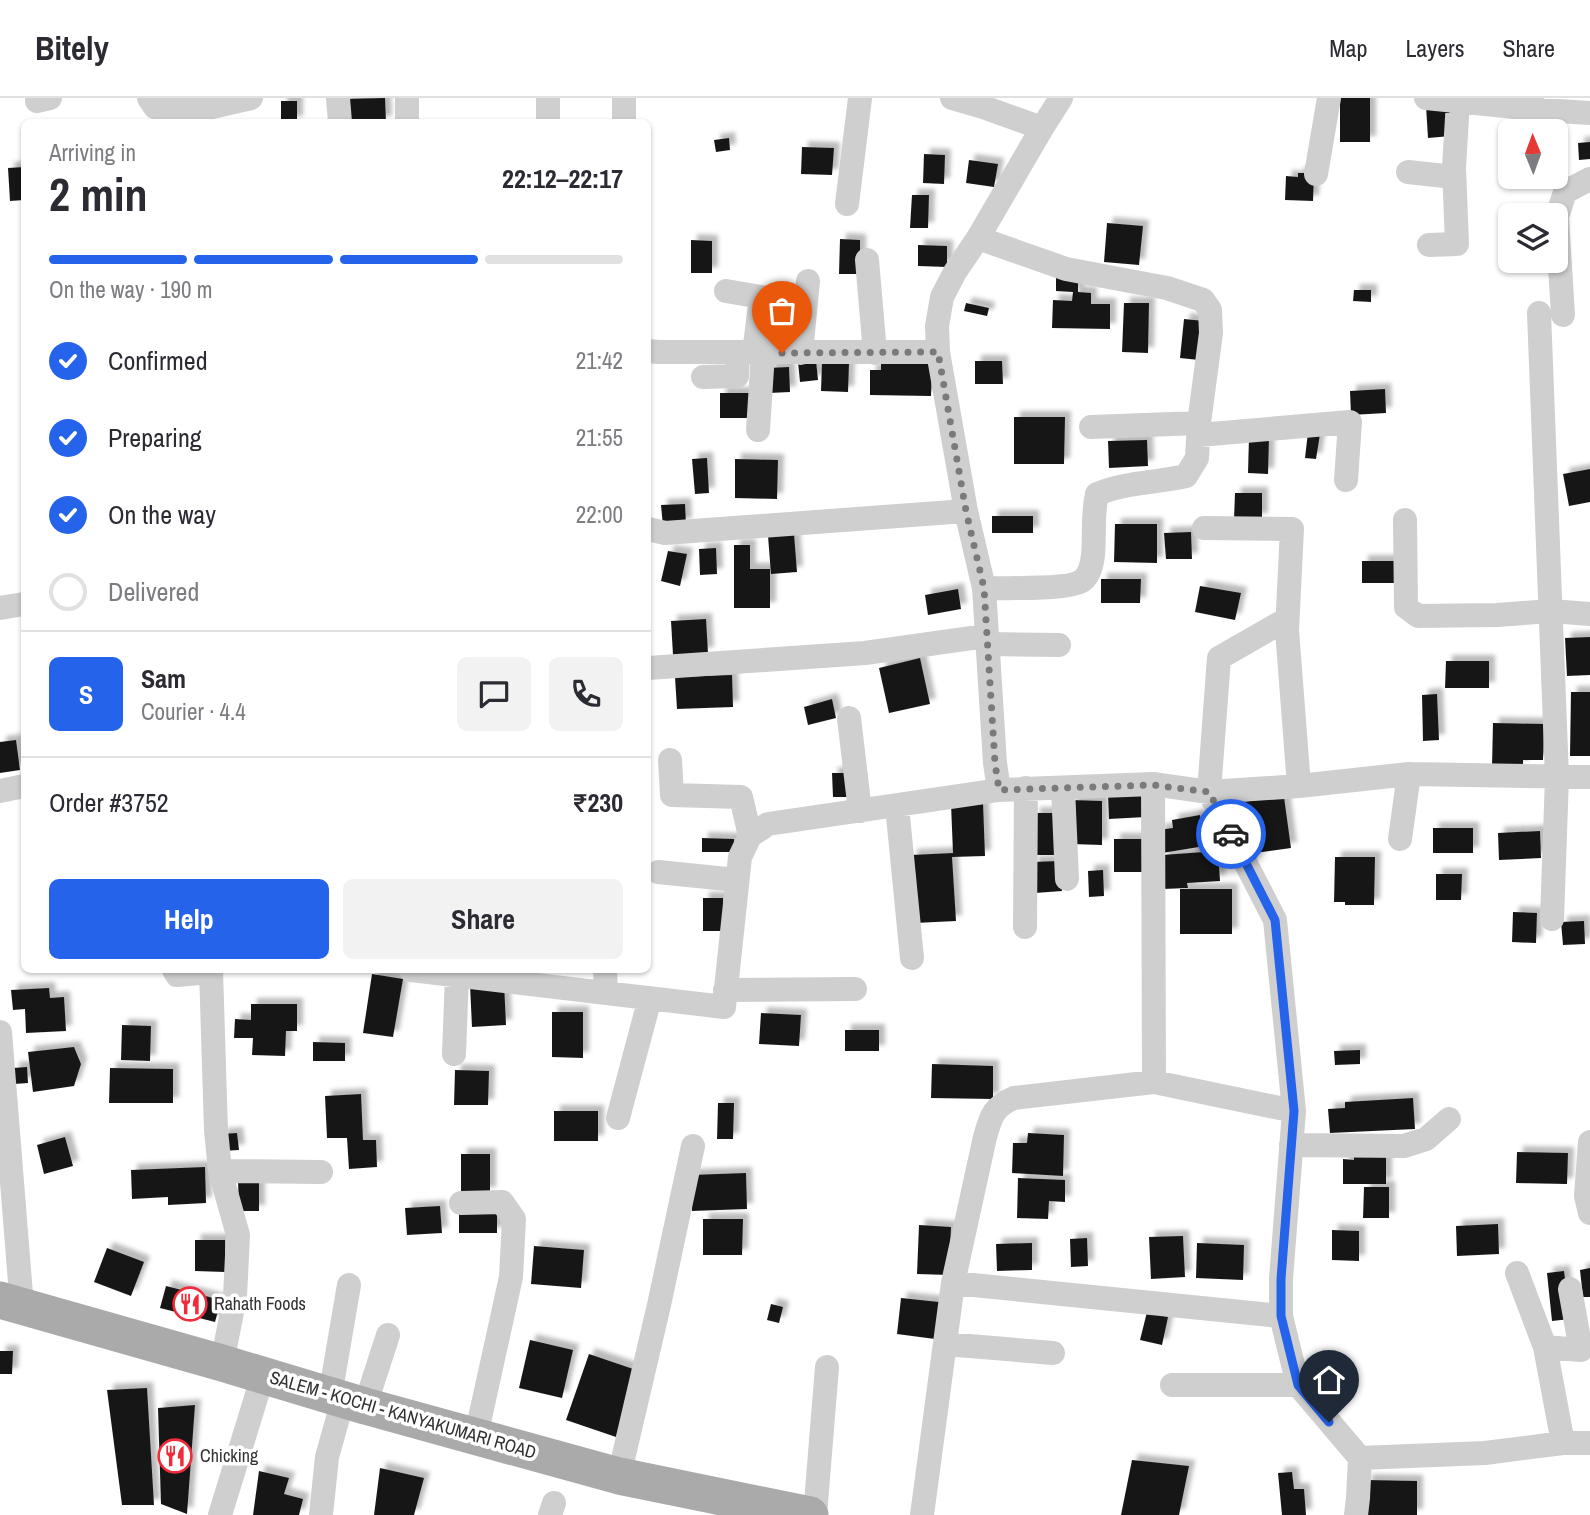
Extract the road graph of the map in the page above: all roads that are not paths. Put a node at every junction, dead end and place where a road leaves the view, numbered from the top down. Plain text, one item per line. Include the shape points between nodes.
1 (251, 98) edge
2 (338, 98) edge
3 (407, 98) edge
4 (548, 98) edge
5 (624, 98) edge
6 (860, 98) edge
7 (952, 98) edge
8 (1061, 98) edge
9 (1329, 98) edge
10 (1426, 98) edge
11 (1458, 101) junction
12 (152, 109) edge
13 (1590, 113) edge
14 (213, 115) edge
15 (340, 119) edge
16 (407, 119) edge
17 (548, 119) edge
18 (624, 119) edge
19 (1042, 128) junction
20 (1408, 172) dead end
21 (1316, 174) dead end
22 (1454, 177) junction
23 (1590, 179) edge
24 (848, 204) dead end
25 (978, 238) junction
26 (1429, 245) dead end
27 (867, 260) dead end
28 (808, 281) dead end
29 (726, 291) dead end
30 (651, 351) edge
31 (875, 352) junction
32 (938, 352) junction
33 (752, 353) junction
34 (801, 353) junction
35 (704, 377) dead end
36 (1091, 427) dead end
37 (1199, 429) junction
38 (758, 430) dead end
39 (1346, 481) dead end
40 (966, 511) junction
41 (1405, 520) dead end
42 (1204, 528) dead end
43 (651, 530) edge
44 (984, 588) junction
45 (21, 604) edge
46 (0, 608) edge
47 (1551, 611) junction
48 (1590, 614) edge
49 (1287, 619) junction
50 (987, 640) junction
51 (1059, 645) dead end
52 (651, 668) edge
53 (849, 719) dead end
54 (670, 760) dead end
55 (1409, 774) junction
56 (1558, 777) junction
57 (1590, 777) edge
58 (1153, 785) junction
59 (1299, 786) junction
60 (21, 787) edge
61 (1026, 788) junction
62 (1063, 789) junction
63 (999, 790) junction
64 (0, 791) edge
65 (1209, 792) junction
66 (897, 806) junction
67 (860, 811) junction
68 (750, 836) junction
69 (1400, 839) dead end
70 (658, 872) dead end
71 (1067, 879) dead end
72 (737, 880) junction
73 (1552, 919) dead end
74 (1025, 927) dead end
75 (912, 958) dead end
76 (176, 973) edge
77 (194, 973) edge
78 (211, 973) edge
79 (439, 973) edge
80 (457, 975) junction
81 (606, 981) edge
82 (855, 989) dead end
83 (725, 990) junction
84 (650, 998) junction
85 (0, 1032) edge
86 (454, 1054) dead end
87 (1154, 1082) junction
88 (1294, 1111) junction
89 (618, 1118) dead end
90 (1449, 1119) dead end
91 (1590, 1142) edge
92 (1291, 1145) junction
93 (693, 1146) dead end
94 (220, 1171) junction
95 (321, 1172) dead end
96 (461, 1203) dead end
97 (1590, 1213) edge
98 (1517, 1273) dead end
99 (953, 1283) junction
100 (349, 1285) dead end
101 (1570, 1289) dead end
102 (11, 1303) edge
103 (1281, 1316) junction
104 (388, 1335) dead end
105 (945, 1344) junction
106 (1545, 1347) junction
107 (1053, 1353) dead end
108 (222, 1363) junction
109 (827, 1367) dead end
110 (263, 1376) junction
111 (1172, 1385) dead end
112 (1298, 1385) junction
113 (346, 1401) junction
114 (476, 1436) junction
115 (1563, 1443) junction
116 (1590, 1443) edge
117 (1360, 1458) junction
118 (620, 1476) junction
119 (220, 1515) edge
120 (321, 1515) edge
121 (810, 1515) edge
122 (815, 1515) edge
123 (922, 1515) edge
124 (1356, 1515) edge

1 - 14 street
2 - 15 street
3 - 16 street
4 - 17 street
5 - 18 street
6 - 24 street
7 - 19 street
8 - 19 street
9 - 21 street
10 - 11 street
11 - 13 street
11 - 22 street
12 - 14 street
19 - 25 street
20 - 22 street
22 - 26 street via 1457,244
23 - 47 street via 1565,192 1557,218 1551,314
25 - 32 street via 942,297
25 - 37 street via 1066,269 1203,300 1210,310 1211,333
27 - 31 street
28 - 34 street
29 - 33 street via 761,297
30 - 33 street
31 - 32 street
31 - 34 street
32 - 40 street
33 - 34 street
33 - 35 street via 737,376
33 - 38 street
36 - 37 street
37 - 39 street via 1350,422
37 - 44 street via 1197,458 1186,476 1097,494 1093,553 1082,581 1068,586
40 - 43 street via 666,533
40 - 44 street
41 - 47 street via 1406,607 1418,616
42 - 49 street via 1292,529
44 - 50 street
45 - 46 street
47 - 48 street
47 - 56 street
49 - 59 street
49 - 65 street via 1219,658
50 - 51 street
50 - 52 street
50 - 63 street
53 - 67 street
54 - 68 street via 672,795 741,797
55 - 56 street
55 - 59 street
55 - 69 street
56 - 57 street
56 - 73 street
58 - 62 street
58 - 65 street
58 - 87 street
59 - 65 street
60 - 64 street
61 - 62 street
61 - 63 street
61 - 74 street
62 - 71 street
63 - 66 street
65 - 88 street via 1275,920
66 - 67 street
66 - 75 street
67 - 68 street via 768,824
68 - 72 street via 740,857
70 - 72 street
72 - 83 street
76 - 77 street
78 - 94 street
79 - 80 street
80 - 81 street
80 - 86 street
81 - 84 street
82 - 83 street
83 - 84 street via 724,1007
84 - 89 street
85 - 102 street
87 - 88 street
87 - 99 street via 1014,1098 999,1105 985,1137
88 - 92 street
90 - 92 street via 1426,1139 1404,1146
91 - 97 street via 1586,1196
92 - 103 street
93 - 118 street
94 - 95 street
94 - 108 street via 238,1235 235,1297
96 - 114 street via 502,1202 514,1219 511,1277
98 - 106 street
99 - 103 street
99 - 105 street
100 - 113 street
101 - 106 street via 1581,1350
102 - 108 main road, SALEM - KOCHI - KANYAKUMARI ROAD
103 - 112 street
104 - 113 street
105 - 107 street
105 - 123 street
106 - 115 street
108 - 110 main road, SALEM - KOCHI - KANYAKUMARI ROAD
109 - 122 street
110 - 113 main road, SALEM - KOCHI - KANYAKUMARI ROAD
110 - 119 street
111 - 112 street
112 - 117 street
113 - 114 main road, SALEM - KOCHI - KANYAKUMARI ROAD
113 - 120 street via 327,1457
114 - 118 main road, SALEM - KOCHI - KANYAKUMARI ROAD
115 - 116 street
115 - 117 street via 1485,1453
117 - 124 street
118 - 121 main road, SALEM - KOCHI - KANYAKUMARI ROAD

